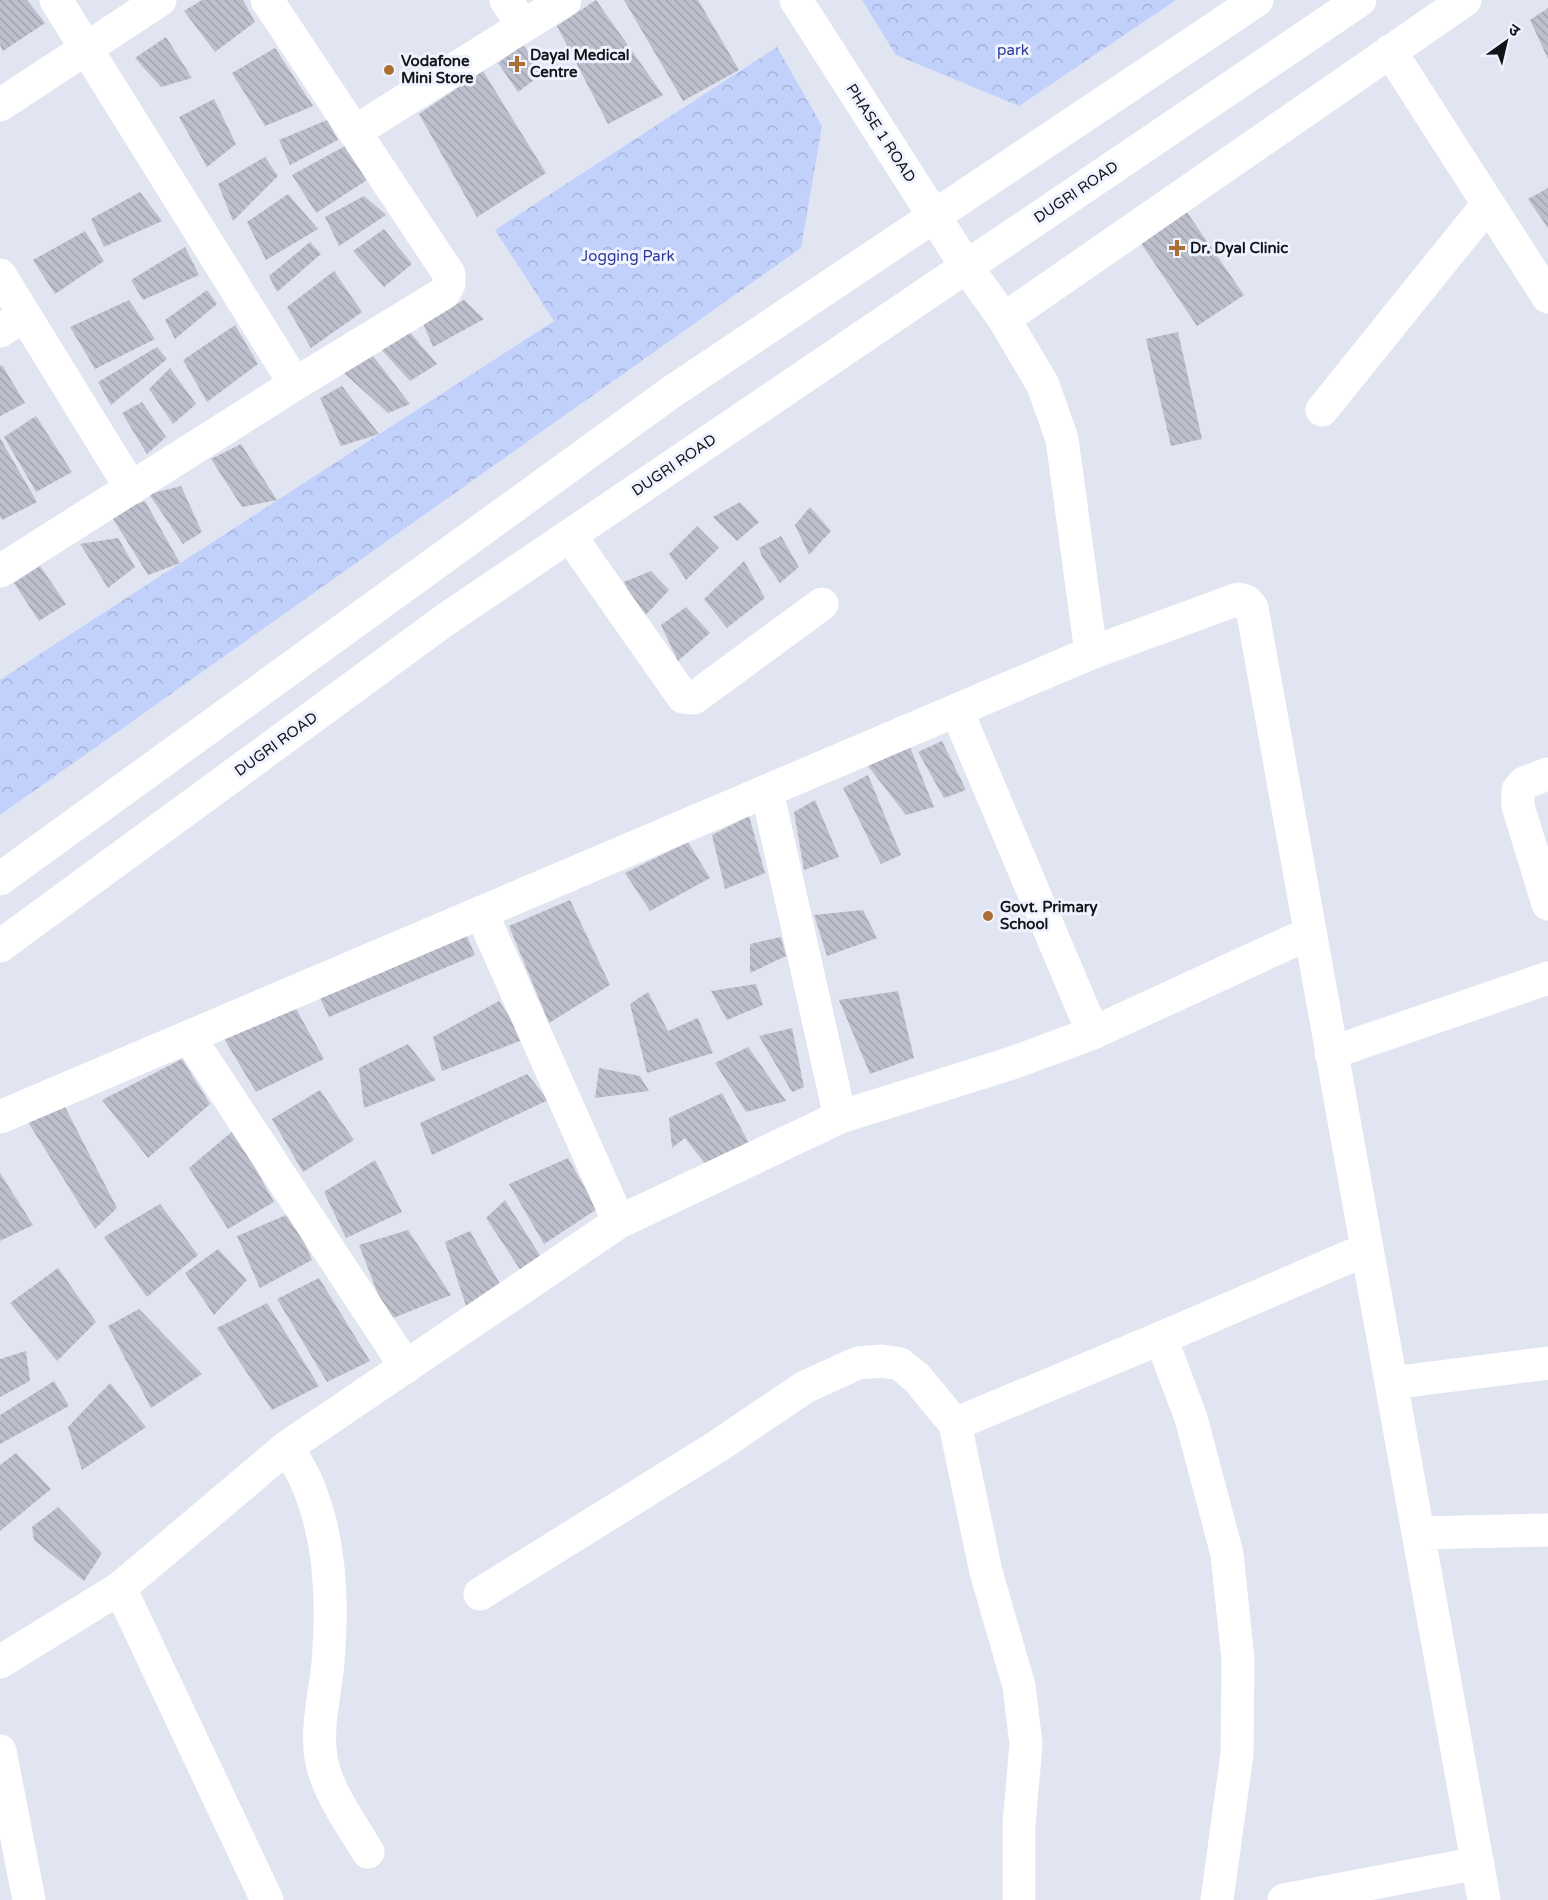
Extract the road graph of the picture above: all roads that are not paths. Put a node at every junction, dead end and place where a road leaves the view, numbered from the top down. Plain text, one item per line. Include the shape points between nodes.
1 (56, 0) edge
2 (159, 0) edge
3 (267, 0) edge
4 (565, 0) edge
5 (796, 0) edge
6 (1257, 0) edge
7 (1360, 0) edge
8 (1465, 0) edge
9 (514, 13) edge
10 (85, 49) junction
11 (1390, 51) junction
12 (0, 105) edge
13 (356, 131) junction
14 (1488, 204) junction
15 (934, 216) junction
16 (966, 266) junction
17 (0, 275) edge
18 (1548, 297) edge
19 (1004, 319) junction
20 (12, 323) edge
21 (295, 384) junction
22 (1322, 410) dead end
23 (131, 488) junction
24 (570, 536) junction
25 (0, 572) edge
26 (822, 604) dead end
27 (1091, 653) junction
28 (957, 711) junction
29 (1548, 774) edge
30 (767, 791) junction
31 (0, 879) edge
32 (1548, 904) edge
33 (482, 912) junction
34 (1310, 933) junction
35 (0, 946) edge
36 (1548, 978) edge
37 (1093, 1033) junction
38 (189, 1037) junction
39 (1331, 1053) junction
40 (0, 1117) edge
41 (840, 1117) junction
42 (619, 1222) junction
43 (1365, 1250) junction
44 (1161, 1338) junction
45 (1548, 1363) edge
46 (406, 1367) junction
47 (1391, 1383) junction
48 (955, 1424) junction
49 (287, 1447) junction
50 (1548, 1530) edge
51 (1418, 1533) junction
52 (120, 1588) junction
53 (480, 1594) dead end
54 (0, 1662) edge
55 (0, 1752) edge
56 (0, 1839) edge
57 (368, 1852) dead end
58 (1478, 1863) junction
59 (27, 1884) edge
60 (267, 1900) edge
61 (1020, 1900) edge
62 (1217, 1900) edge
63 (1284, 1900) edge
64 (1484, 1900) edge

1 - 10 street
2 - 10 street
3 - 13 street
4 - 9 street
5 - 15 street, PHASE 1 ROAD
6 - 15 street
7 - 16 street, DUGRI ROAD
8 - 11 street
9 - 13 street
10 - 12 street
10 - 21 street
11 - 14 street
11 - 19 street
13 - 21 street via 449,274 449,284 444,293
14 - 18 street
14 - 22 street
15 - 16 street, PHASE 1 ROAD
15 - 31 street via 670,393
16 - 19 street, PHASE 1 ROAD
16 - 24 street, DUGRI ROAD
17 - 20 street
19 - 27 street, PHASE 1 ROAD via 1043,386 1062,439
20 - 23 street
21 - 23 street
23 - 25 street
24 - 26 street via 683,697 694,698
24 - 35 street, DUGRI ROAD via 445,620
27 - 28 street
27 - 34 street via 1238,599 1252,608
28 - 30 street
28 - 37 street
29 - 32 street via 1524,783 1518,790 1518,806
30 - 33 street
30 - 41 street
33 - 38 street
33 - 42 street
34 - 37 street
34 - 39 street
36 - 39 street
37 - 41 street
38 - 40 street
38 - 46 street
39 - 43 street
41 - 42 street
42 - 46 street
43 - 44 street
43 - 47 street
44 - 48 street
44 - 62 street via 1191,1418 1227,1554 1238,1660 1237,1754
45 - 47 street
46 - 49 street
47 - 51 street
48 - 53 street via 917,1378 900,1364 858,1364 805,1387 718,1446
48 - 61 street via 986,1572 1019,1686 1026,1744 1019,1826
49 - 52 street
49 - 57 street via 307,1483 317,1512 327,1569 332,1615 319,1734 322,1761 334,1795
50 - 51 street
51 - 58 street
52 - 54 street
52 - 60 street
55 - 59 street
56 - 59 street
58 - 63 street
58 - 64 street

